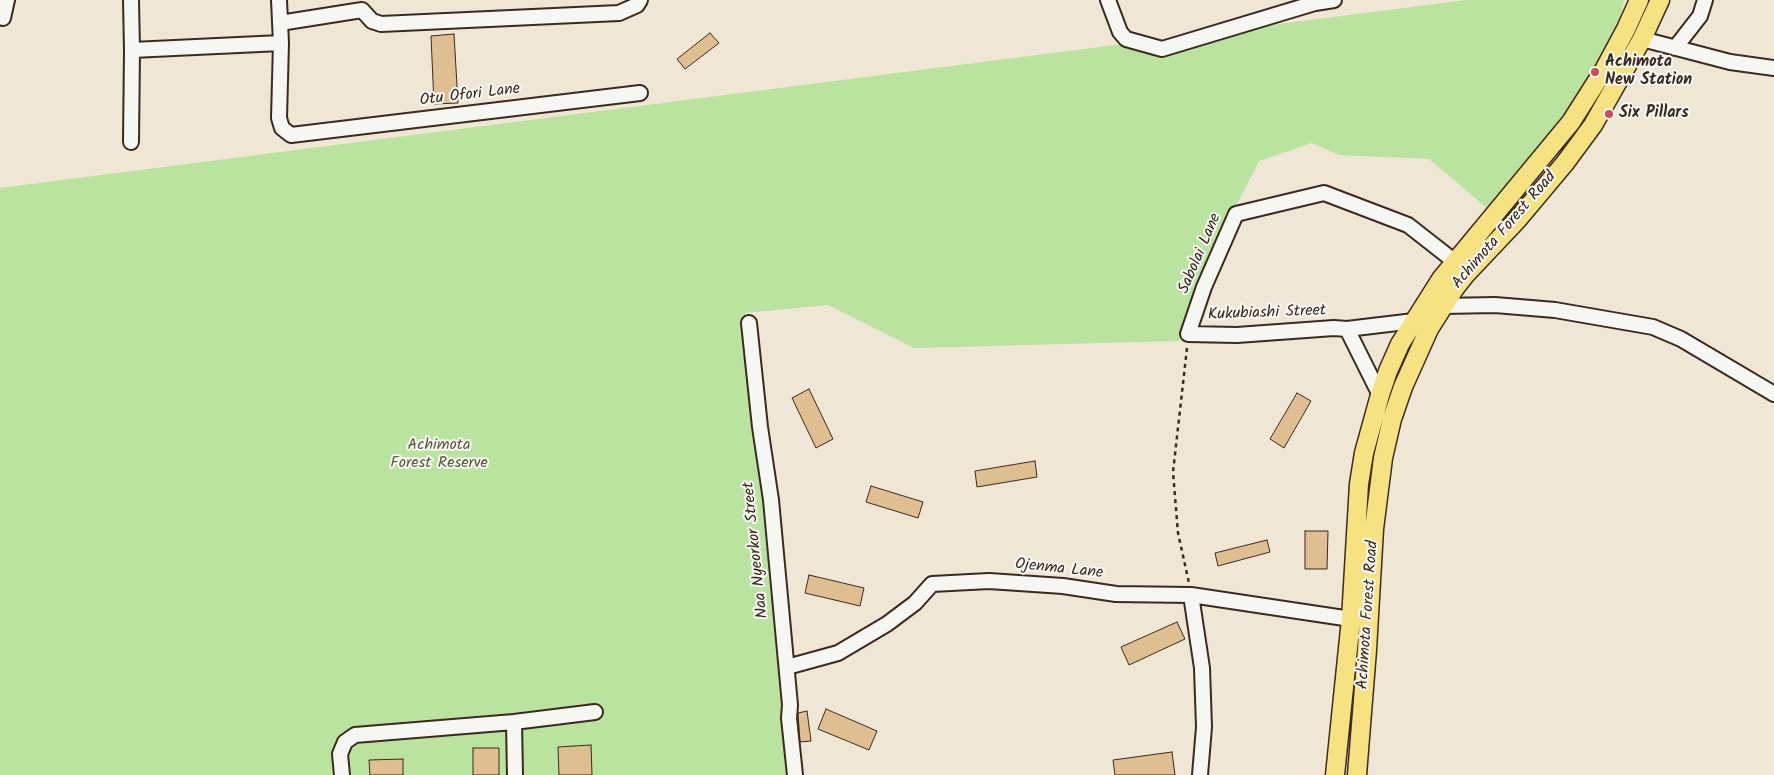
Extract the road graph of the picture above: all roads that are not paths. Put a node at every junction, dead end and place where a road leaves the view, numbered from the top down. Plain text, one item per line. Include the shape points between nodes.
1 (7, 0) edge
2 (131, 0) edge
3 (279, 0) edge
4 (640, 0) edge
5 (1108, 0) edge
6 (1334, 0) edge
7 (1639, 0) edge
8 (1660, 0) edge
9 (1705, 0) edge
10 (1314, 2) edge
11 (3, 18) dead end
12 (280, 23) junction
13 (1642, 39) junction
14 (280, 43) junction
15 (1675, 48) junction
16 (132, 50) junction
17 (1774, 68) edge
18 (640, 93) dead end
19 (131, 142) dead end
20 (1454, 261) junction
21 (1443, 306) junction
22 (1414, 321) junction
23 (749, 322) dead end
24 (1347, 330) junction
25 (1188, 334) joint
26 (1774, 394) edge
27 (1380, 395) junction
28 (1191, 595) junction
29 (1351, 619) junction
30 (787, 667) junction
31 (594, 712) dead end
32 (514, 722) junction
33 (342, 775) edge
34 (515, 775) edge
35 (795, 775) edge
36 (1200, 775) edge
37 (1335, 775) edge
38 (1357, 775) edge

1 - 11 street
2 - 16 street
3 - 12 street
4 - 12 street via 637,5 620,13 381,24 362,10
5 - 10 street via 1120,32 1126,39 1162,49
6 - 10 street
7 - 20 main road, Achimota Forest Road via 1604,70 1571,122
8 - 13 main road, Achimota Forest Road
9 - 15 street via 1700,16
12 - 14 street
13 - 15 street
13 - 21 main road, Achimota Forest Road via 1594,125 1518,220 1466,274
14 - 16 street
14 - 18 street, Otu Ofori Lane via 279,118 282,128 291,134
15 - 17 street via 1730,62
16 - 19 street
20 - 22 main road, Achimota Forest Road
20 - 25 street, Sabolai Lane via 1408,225 1324,193 1236,214 1204,286
21 - 26 street via 1494,305 1554,310 1653,327 1681,339
21 - 38 main road, Achimota Forest Road via 1403,387 1382,458
22 - 24 street, Kukubiashi Street
22 - 27 main road, Achimota Forest Road via 1400,344
23 - 30 street, Naa Nyeorkor Street
24 - 25 street, Kukubiashi Street
24 - 27 street, Kukubiashi Street
27 - 29 main road, Achimota Forest Road via 1359,484
28 - 29 street, Ojenma Lane
28 - 30 street, Ojenma Lane via 1116,594 1063,586 989,581 932,584 887,624 838,653
28 - 36 street via 1202,668 1204,727
29 - 37 main road, Achimota Forest Road
30 - 35 street, Naa Nyeorkor Street
31 - 32 street
32 - 33 street via 355,735 345,742 340,754
32 - 34 street

